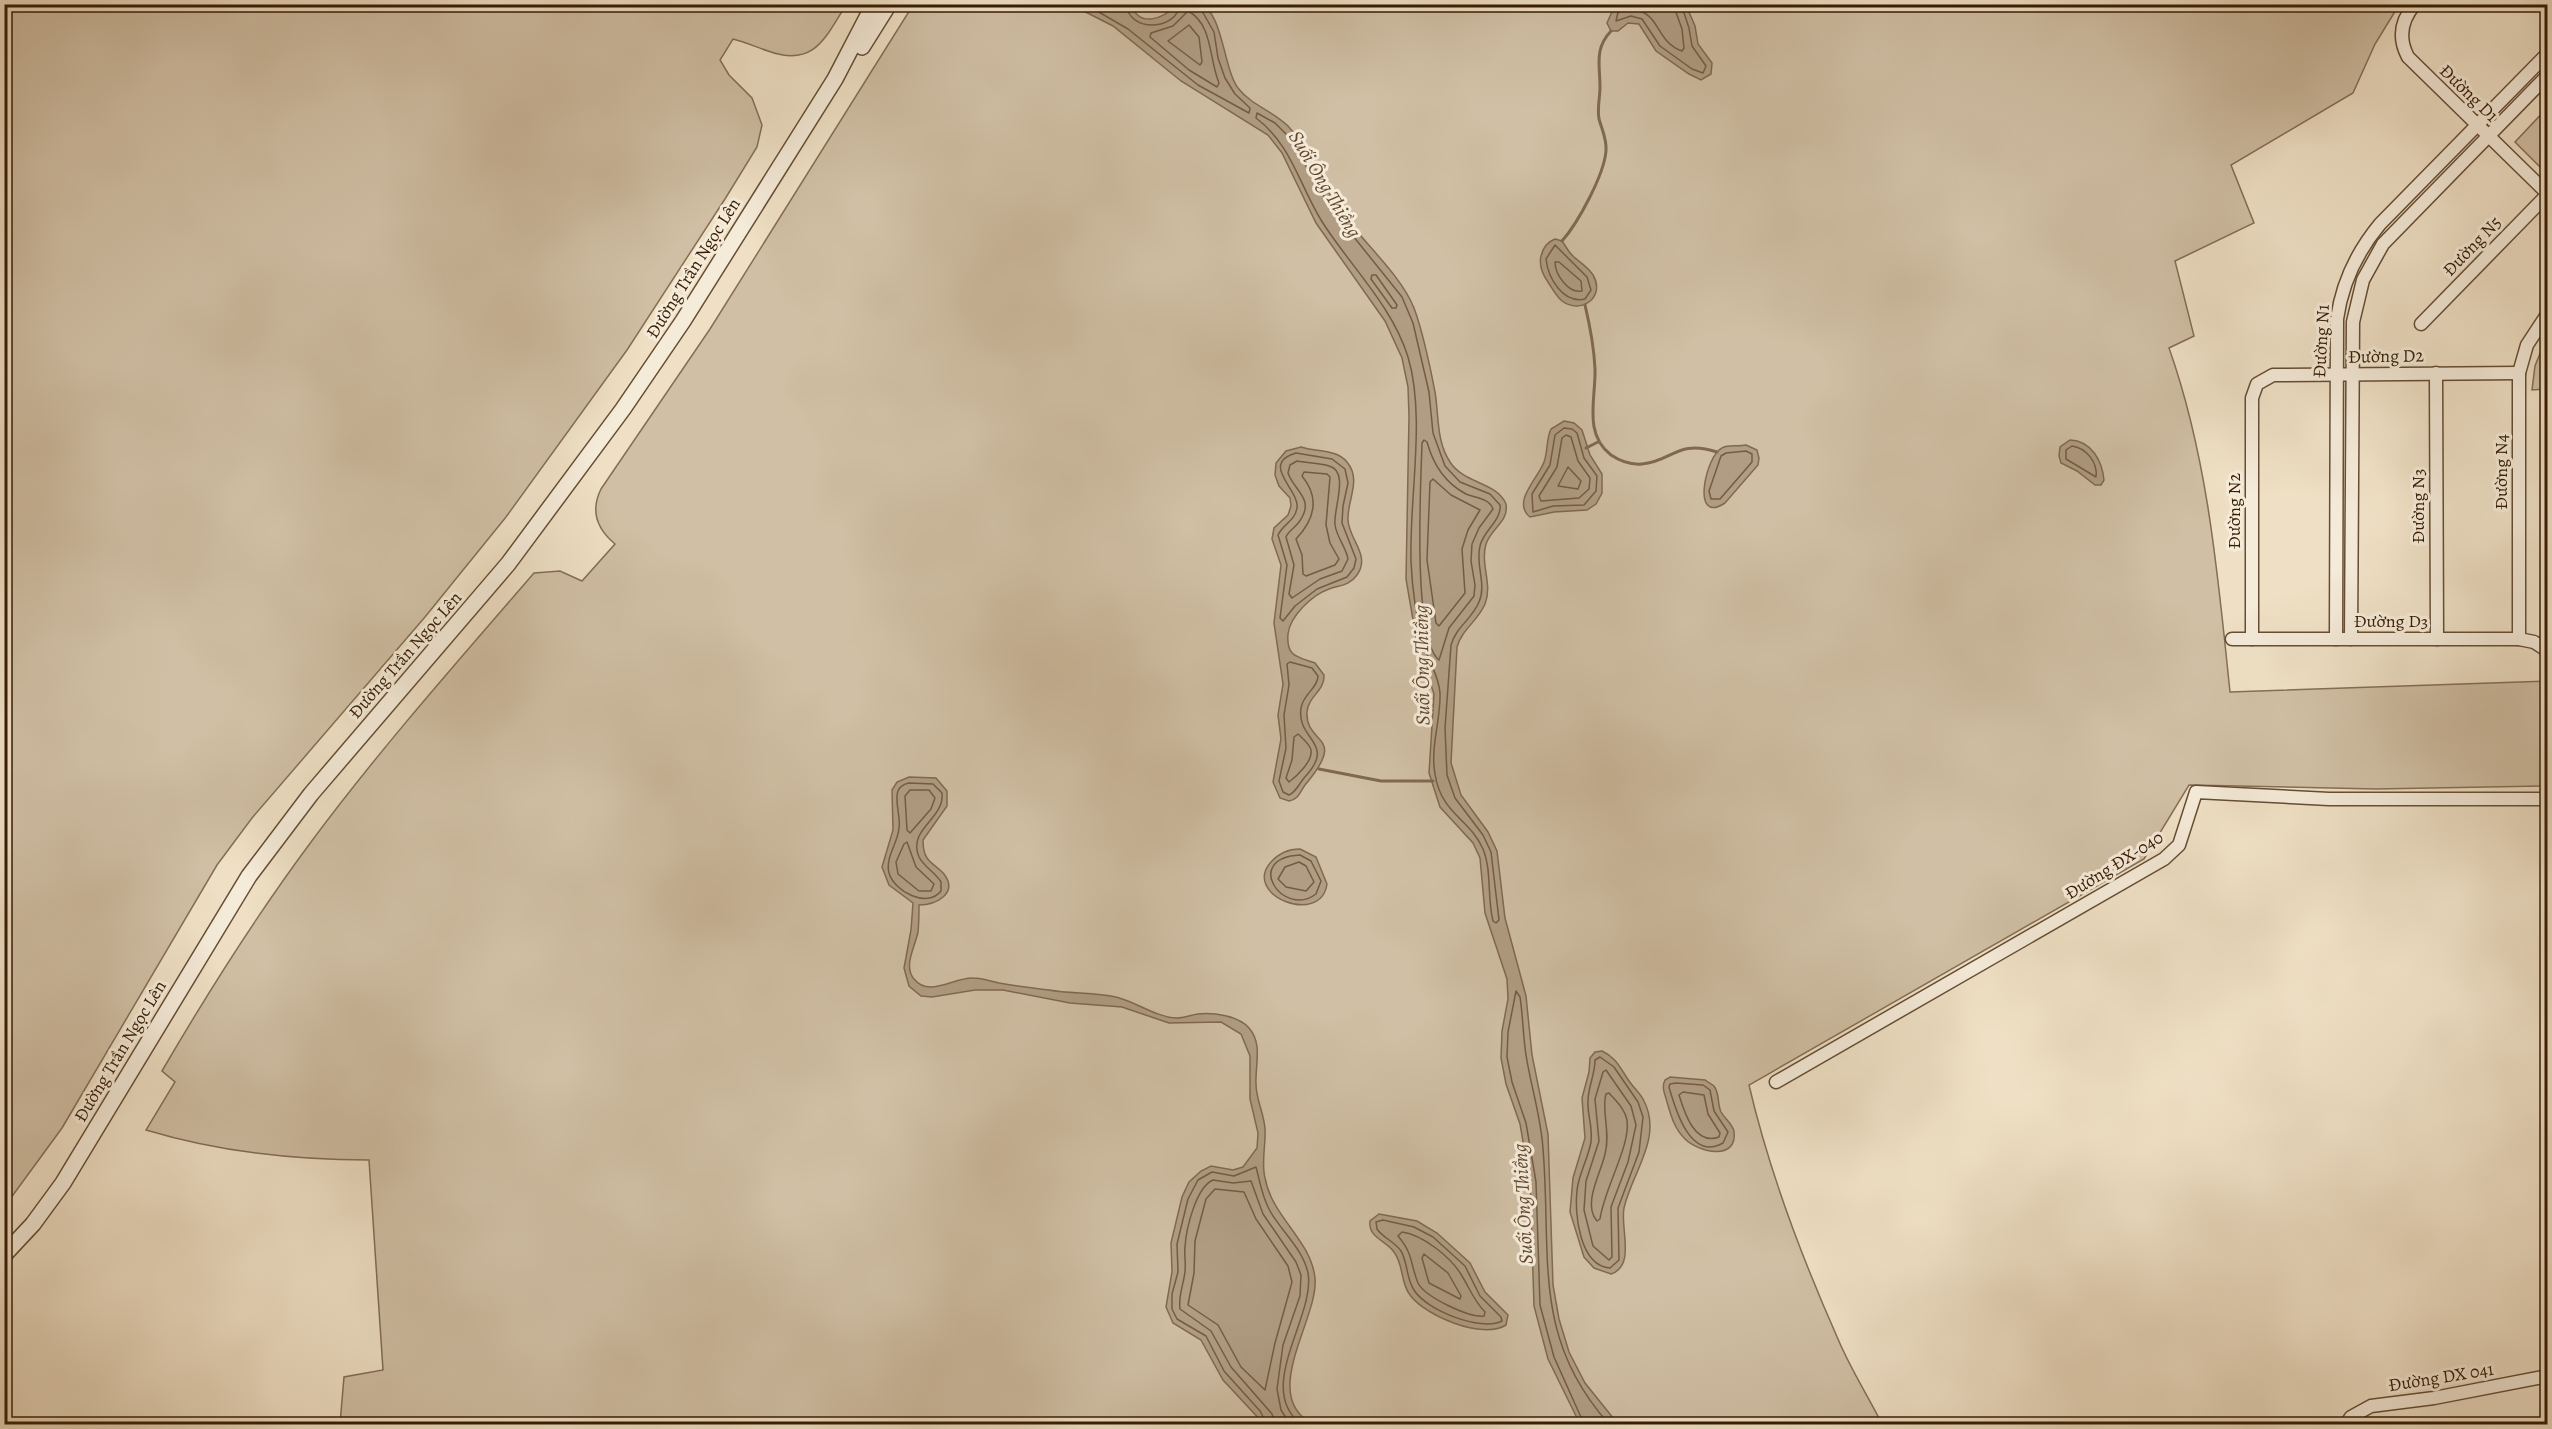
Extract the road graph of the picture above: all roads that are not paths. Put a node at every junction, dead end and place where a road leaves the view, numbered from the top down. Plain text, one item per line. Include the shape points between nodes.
1 (874, 4) edge
2 (889, 4) edge
3 (2415, 4) edge
4 (2547, 53) edge
5 (2547, 75) edge
6 (835, 79) junction
7 (2477, 125) junction
8 (2488, 136) junction
9 (2547, 194) edge
10 (2547, 314) edge
11 (2421, 324) dead end
12 (2436, 373) junction
13 (2519, 373) junction
14 (2337, 374) junction
15 (2353, 374) junction
16 (2257, 384) joint
17 (2232, 639) dead end
18 (2252, 639) junction
19 (2336, 639) junction
20 (2351, 639) junction
21 (2437, 639) junction
22 (2520, 639) junction
23 (2547, 651) edge
24 (2547, 799) edge
25 (1776, 1082) dead end
26 (4, 1255) edge
27 (2547, 1376) edge
28 (2346, 1425) edge

1 - 6 street, Đường Trần Ngọc Lên
2 - 6 street, Đường Trần Ngọc Lên via 857,55
3 - 7 street, Đường D1 via 2402,28 2402,43 2408,57
4 - 7 street, Đường N1
5 - 8 street, Đường N1
6 - 26 street, Đường Trần Ngọc Lên via 683,321 593,453 508,564 311,794 249,876 63,1183
7 - 8 street, Đường D1
7 - 14 street, Đường N1 via 2380,224 2355,259 2339,304
8 - 9 street, Đường D1
8 - 15 street, Đường N1 via 2392,234 2368,267 2353,322
9 - 11 street, Đường N5
10 - 13 street, Đường N4 via 2527,345
12 - 13 street, Đường D2
12 - 15 street, Đường D2
12 - 21 street, Đường N3
13 - 22 street, Đường N4
14 - 15 street, Đường D2
14 - 16 street, Đường D2 via 2273,375
14 - 19 street, Đường N1
15 - 20 street, Đường N1
16 - 18 street, Đường N2 via 2252,398
17 - 18 street, Đường D3
18 - 19 street, Đường D3
19 - 20 street, Đường D3
20 - 21 street, Đường D3
21 - 22 street, Đường D3
22 - 23 street, Đường D3
24 - 25 street, Đường ĐX-040 via 2329,799 2196,792 2179,845 2164,859
27 - 28 street, Đường DX 041 via 2371,1406 2351,1417

